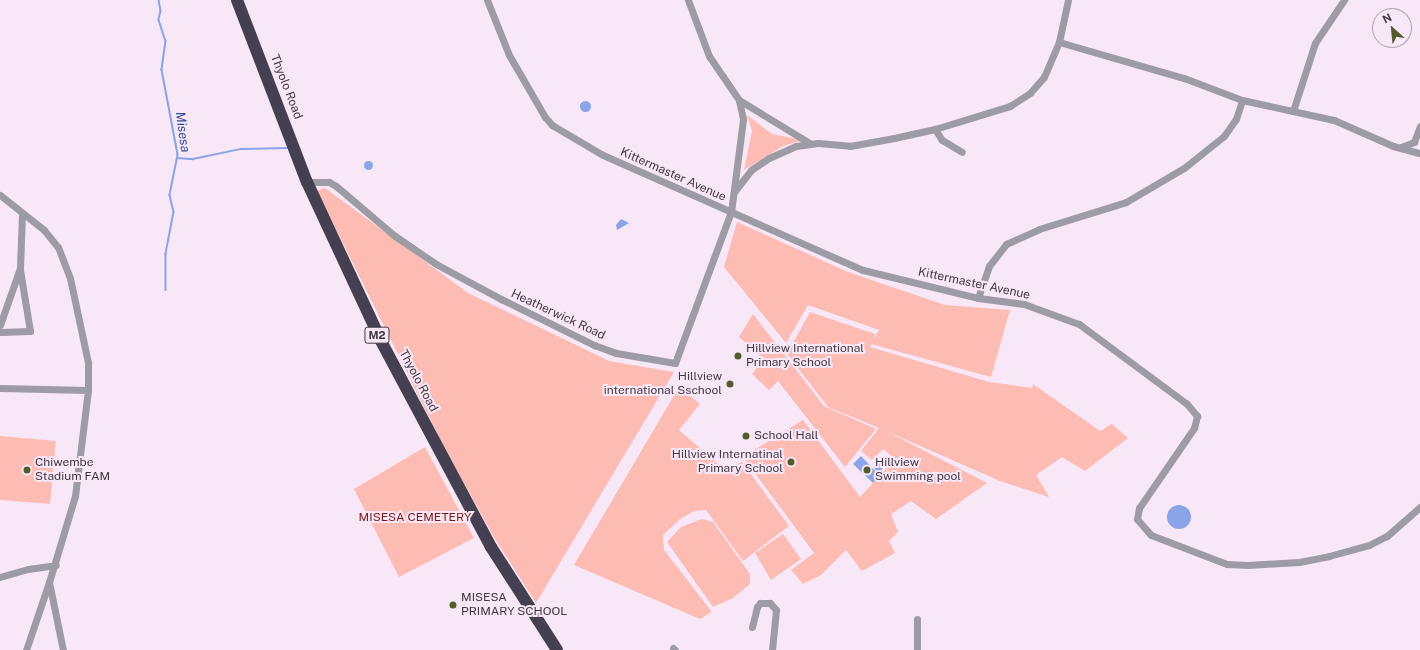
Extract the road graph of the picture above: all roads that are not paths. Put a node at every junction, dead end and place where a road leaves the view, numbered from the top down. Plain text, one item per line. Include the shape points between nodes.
1 (237, 0) edge
2 (487, 0) edge
3 (688, 0) edge
4 (1068, 0) edge
5 (1344, 0) edge
6 (1059, 42) junction
7 (739, 100) junction
8 (1242, 100) junction
9 (1293, 111) junction
10 (1420, 126) edge
11 (935, 129) junction
12 (812, 144) junction
13 (1401, 148) junction
14 (962, 152) dead end
15 (1420, 153) edge
16 (307, 182) junction
17 (733, 193) junction
18 (0, 195) edge
19 (731, 212) junction
20 (22, 214) junction
21 (20, 268) junction
22 (978, 298) junction
23 (0, 325) edge
24 (0, 332) edge
25 (0, 388) edge
26 (88, 390) junction
27 (1420, 507) edge
28 (56, 565) junction
29 (0, 577) edge
30 (49, 582) junction
31 (917, 619) dead end
32 (752, 628) dead end
33 (26, 650) edge
34 (64, 650) edge
35 (557, 650) edge
36 (772, 650) edge
37 (917, 650) edge

1 - 16 highway, Thyolo Road / M2
2 - 19 street, Kittermaster Avenue via 509,55 552,125 602,155
3 - 7 street via 709,56
4 - 6 street
5 - 9 street via 1315,43
6 - 8 street via 1184,78
6 - 11 street via 1044,77 1030,93 1010,106
7 - 12 street
7 - 17 street via 742,110 742,132
8 - 9 street
8 - 22 street via 1236,119 1224,136 1184,168 1126,202 1039,229 1006,244 989,266
9 - 13 street via 1334,120
10 - 13 street via 1414,142
11 - 12 street via 850,146
11 - 14 street via 942,140
12 - 17 street via 796,146 769,158 752,170
13 - 15 street
16 - 19 street, Heatherwick Road via 329,182 395,236 436,264 594,345 616,353 675,363
16 - 35 highway, Thyolo Road / M2 via 378,336 505,572
17 - 19 street
18 - 20 street
19 - 22 street, Kittermaster Avenue via 863,270
20 - 21 street
20 - 26 street via 53,240 66,266 83,331
21 - 23 street
21 - 24 street via 30,331
22 - 27 street, Kittermaster Avenue via 1024,304 1079,324 1187,404 1197,416 1187,440 1139,508 1138,519 1151,535 1227,564 1299,562 1369,545 1387,536
25 - 26 street
26 - 28 street via 75,496
28 - 29 street
28 - 30 street
30 - 33 street
30 - 34 street
31 - 37 street
32 - 36 street via 757,607 760,603 770,603 776,610

